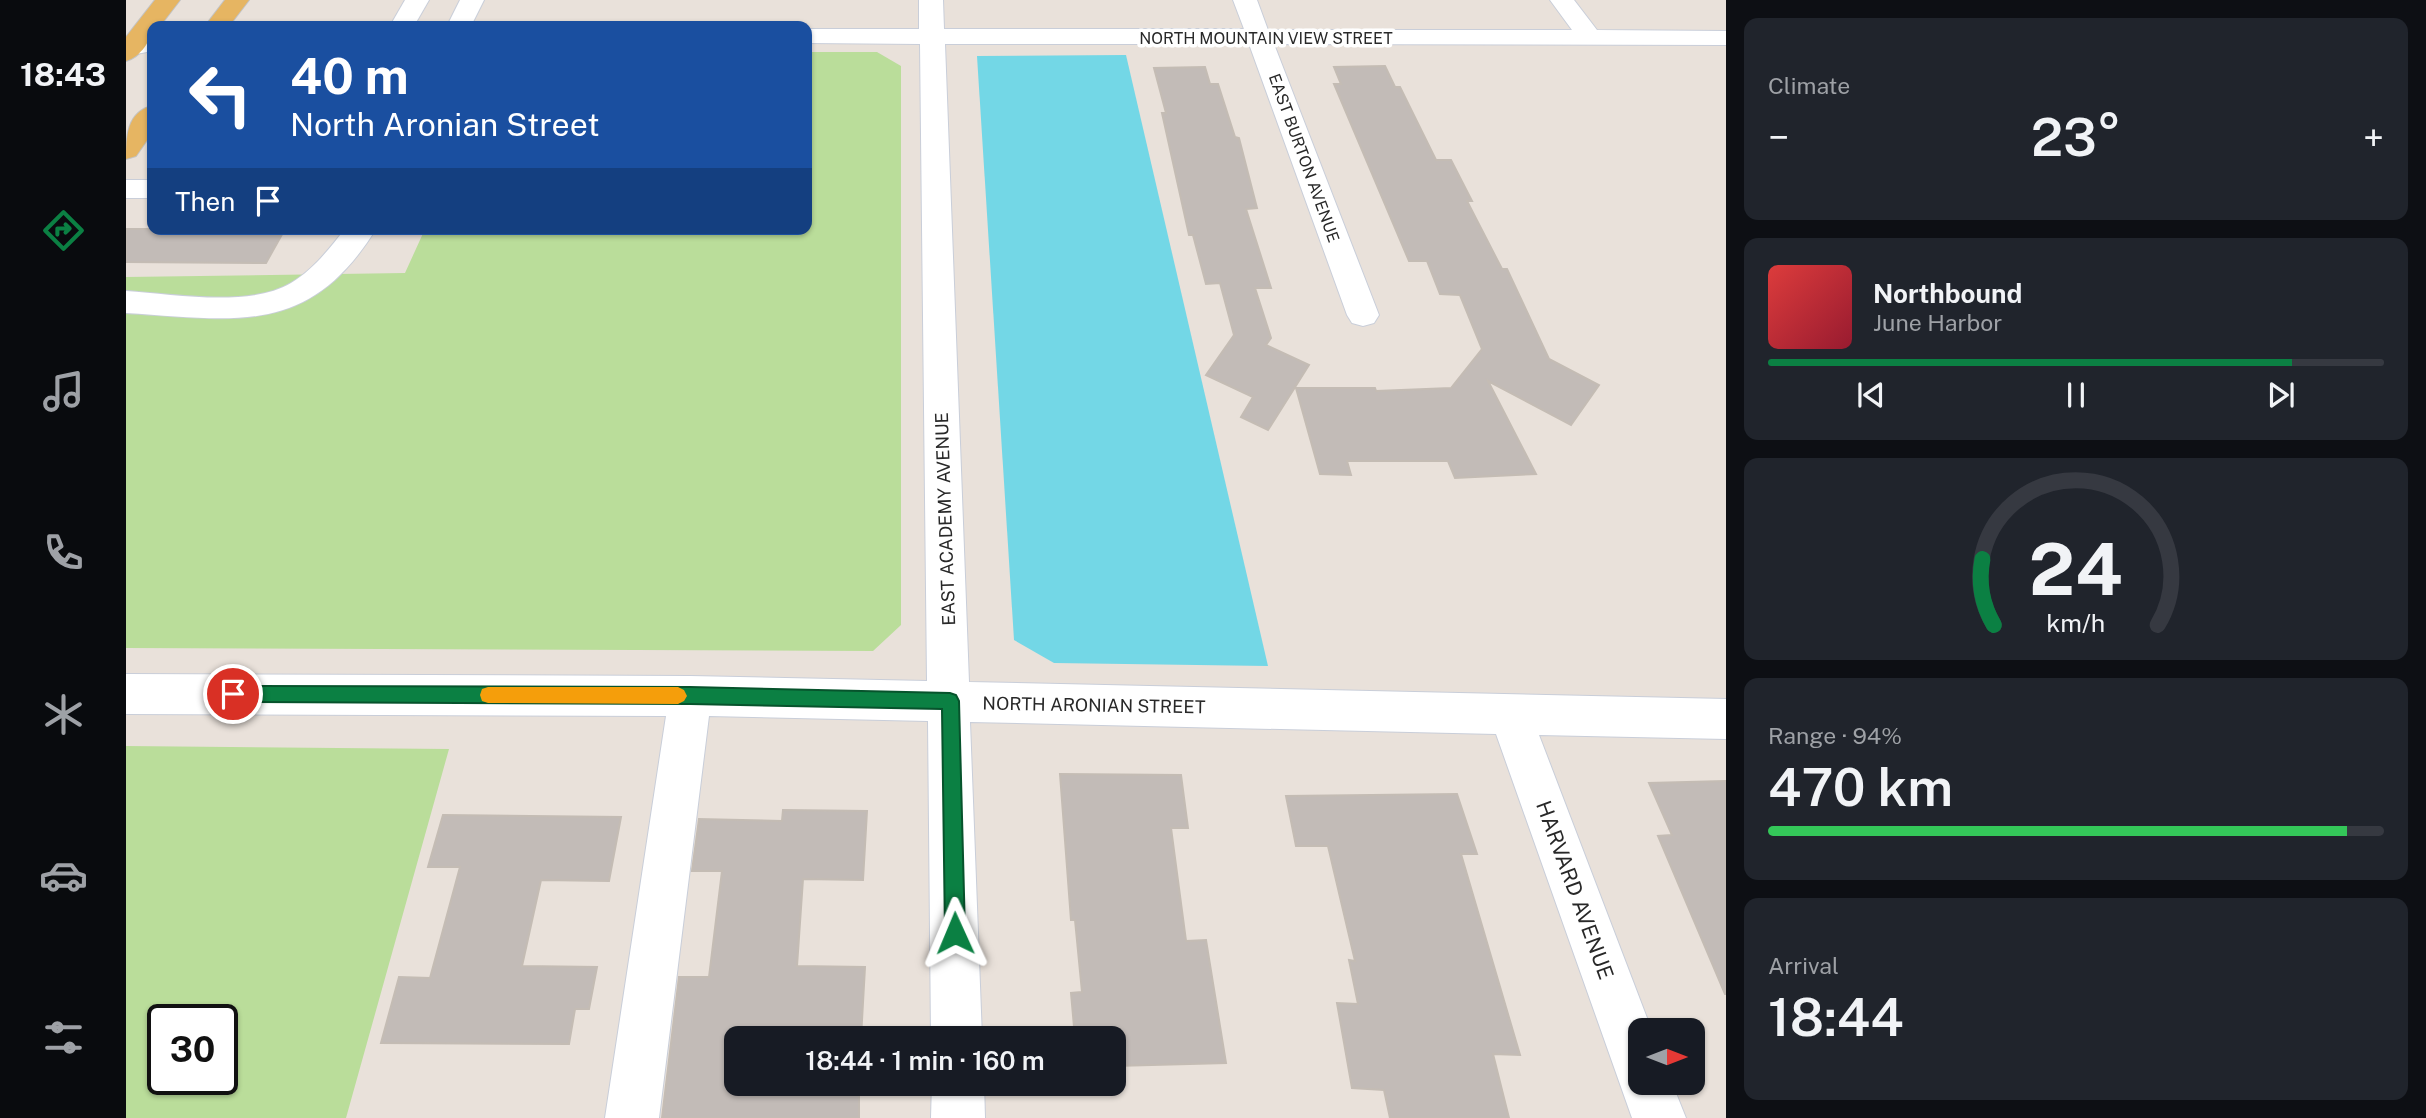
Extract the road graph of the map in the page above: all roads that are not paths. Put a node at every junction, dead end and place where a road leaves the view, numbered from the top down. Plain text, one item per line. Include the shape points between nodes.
1 (168, 0) edge
2 (237, 0) edge
3 (417, 0) edge
4 (472, 0) edge
5 (931, 0) edge
6 (1245, 0) edge
7 (1562, 0) edge
8 (153, 21) edge
9 (221, 21) edge
10 (405, 21) edge
11 (462, 21) edge
12 (147, 30) edge
13 (812, 36) edge
14 (933, 36) junction
15 (1589, 37) junction
16 (1260, 38) junction
17 (1726, 38) edge
18 (134, 48) edge
19 (147, 121) edge
20 (126, 150) edge
21 (126, 189) edge
22 (147, 189) edge
23 (356, 235) edge
24 (126, 302) edge
25 (1363, 315) dead end
26 (126, 694) edge
27 (690, 696) junction
28 (950, 701) junction
29 (1510, 714) junction
30 (1726, 719) edge
31 (957, 1026) edge
32 (1628, 1034) edge
33 (958, 1096) edge
34 (1651, 1096) edge
35 (632, 1118) edge
36 (958, 1118) edge
37 (1659, 1118) edge

1 - 8 main road
2 - 9 main road
3 - 10 street
4 - 11 street
5 - 14 street, EAST ACADEMY AVENUE
6 - 16 street, EAST BURTON AVENUE
7 - 15 street
12 - 18 main road
13 - 14 street, NORTH MOUNTAIN VIEW STREET
14 - 16 street, NORTH MOUNTAIN VIEW STREET
14 - 28 street, EAST ACADEMY AVENUE
15 - 16 street, NORTH MOUNTAIN VIEW STREET
15 - 17 street, NORTH MOUNTAIN VIEW STREET
16 - 25 street, EAST BURTON AVENUE
19 - 20 main road
21 - 22 street
23 - 24 street via 330,268 294,295 262,306
26 - 27 street, NORTH ARONIAN STREET
27 - 28 street, NORTH ARONIAN STREET
27 - 35 street
28 - 29 street, NORTH ARONIAN STREET
28 - 31 street, EAST ACADEMY AVENUE
29 - 30 street, NORTH ARONIAN STREET
29 - 32 street, HARVARD AVENUE
33 - 36 street
34 - 37 street

